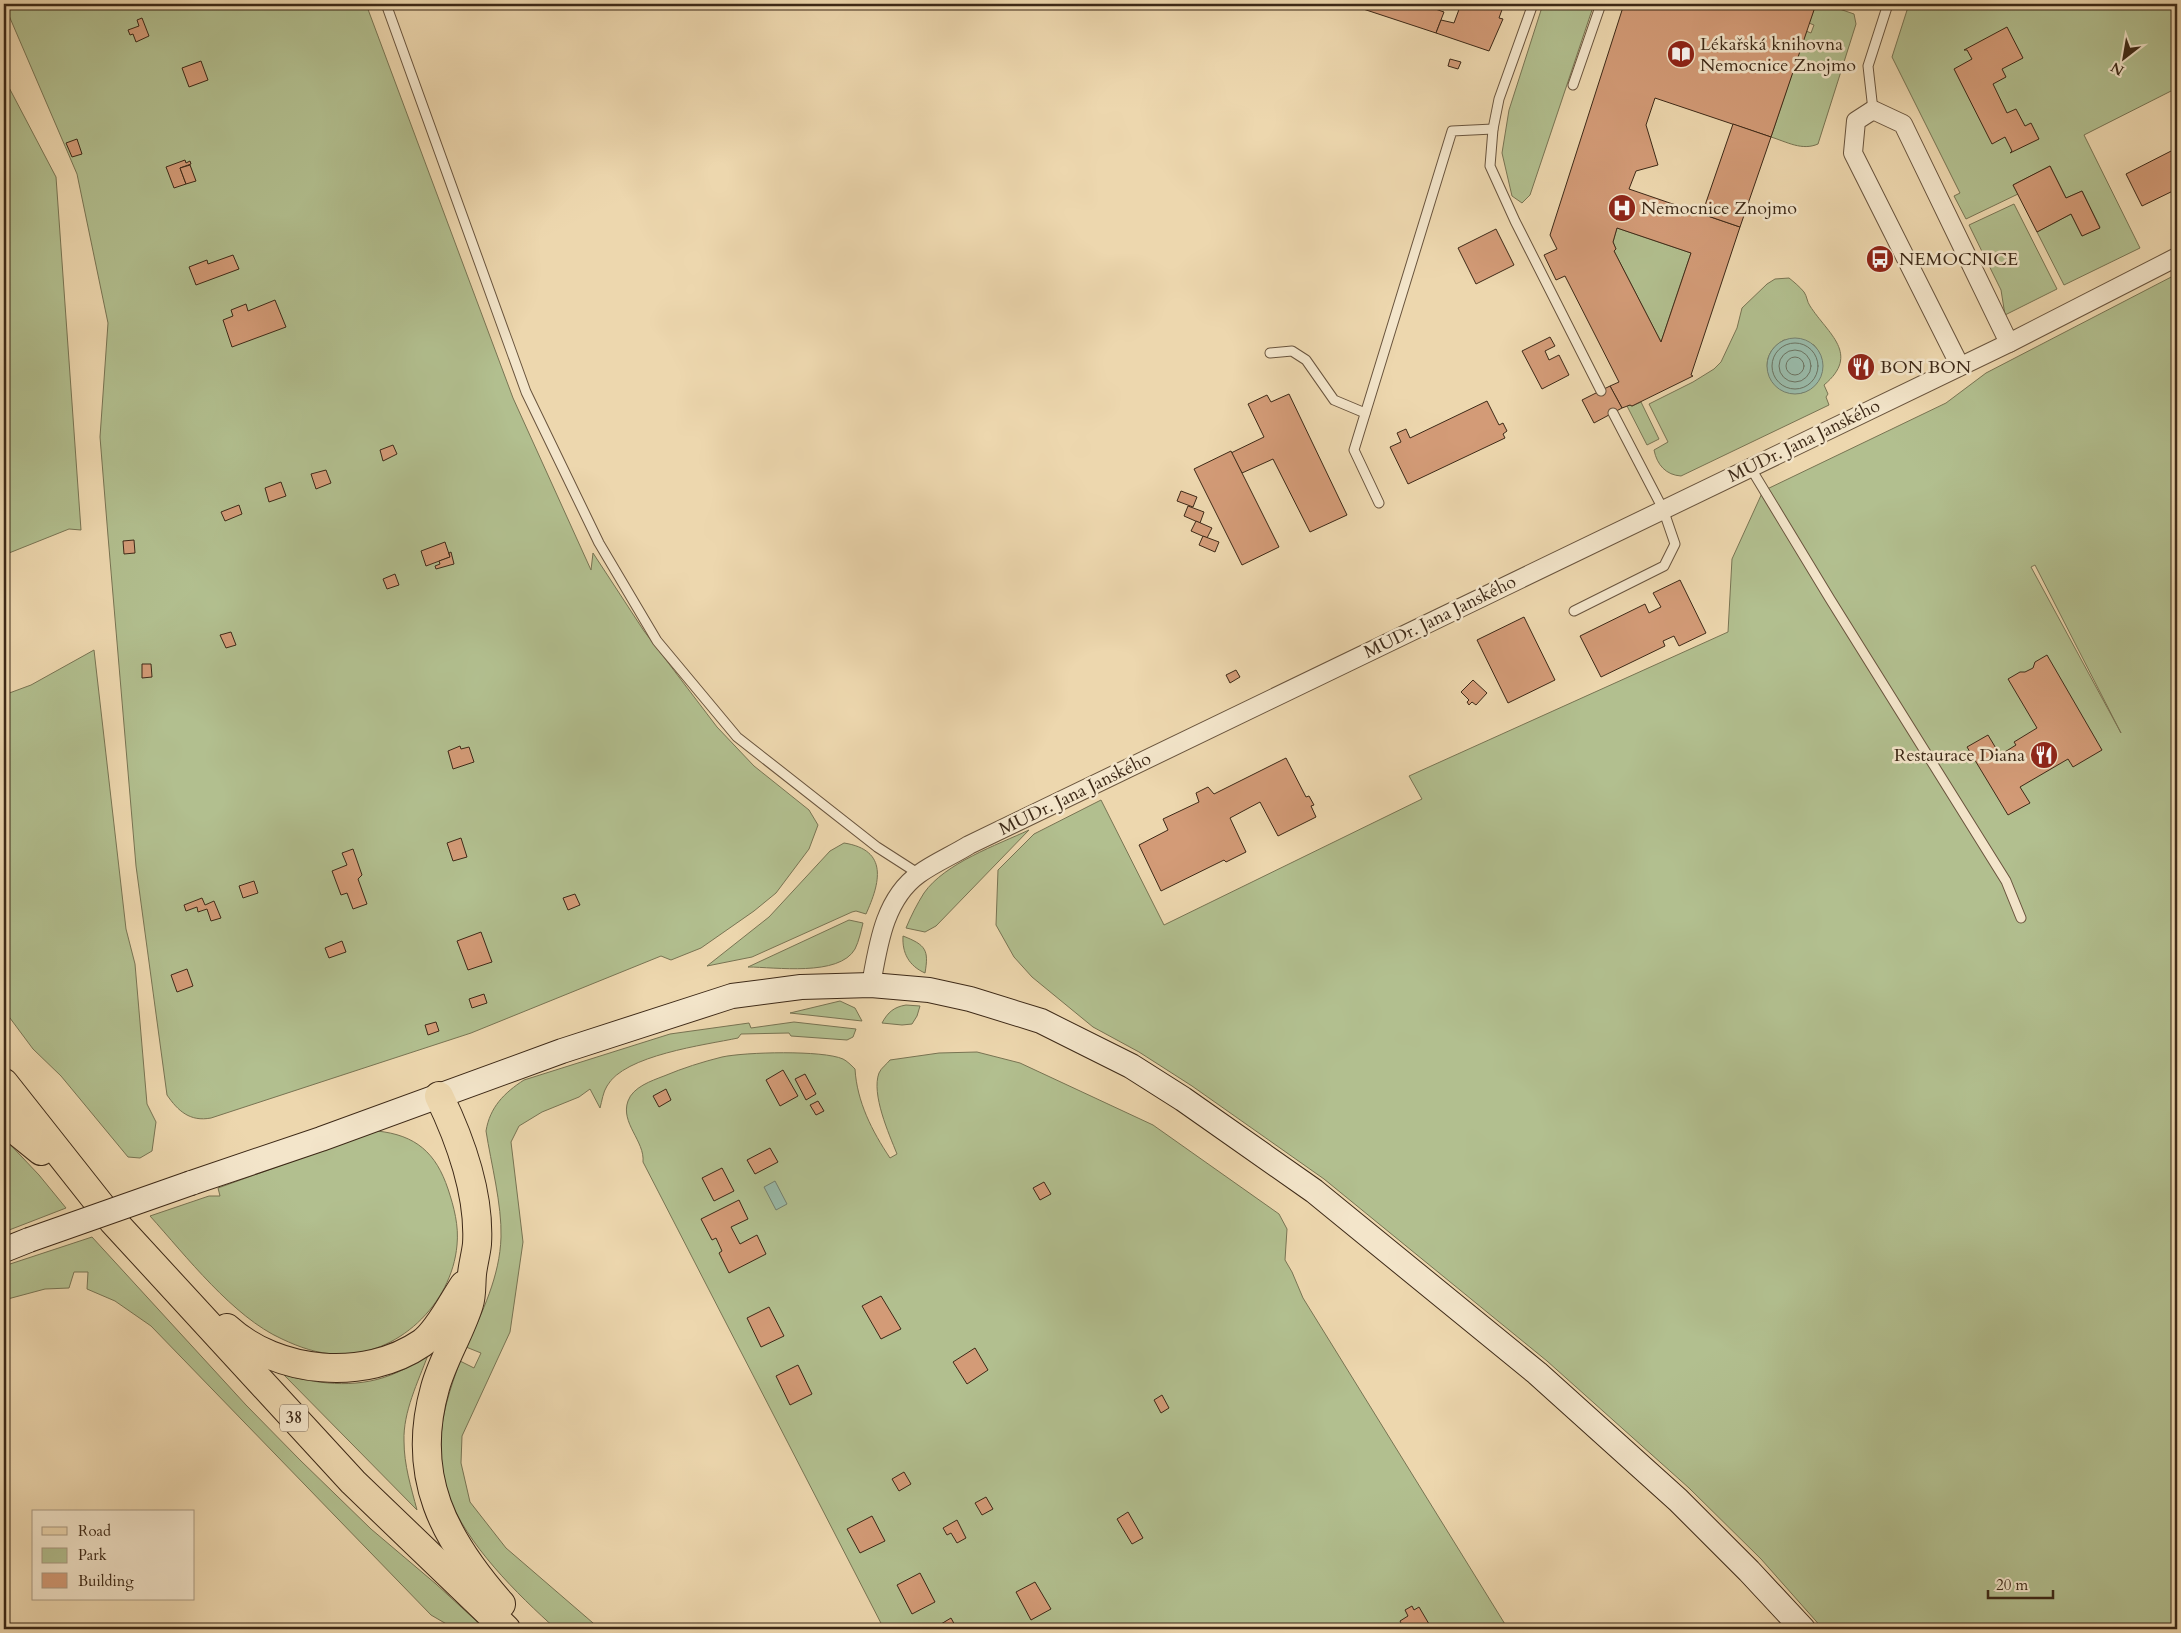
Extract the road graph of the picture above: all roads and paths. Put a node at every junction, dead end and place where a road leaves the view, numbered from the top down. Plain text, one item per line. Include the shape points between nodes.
1 (386, 4) edge
2 (1533, 4) edge
3 (1601, 4) edge
4 (1888, 4) edge
5 (1573, 85) dead end
6 (1873, 110) junction
7 (1493, 129) junction
8 (2177, 257) edge
9 (2009, 342) junction
10 (1270, 353) dead end
11 (1960, 366) junction
12 (1601, 390) dead end
13 (1365, 413) junction
14 (1613, 413) dead end
15 (1750, 467) junction
16 (1380, 504) dead end
17 (1663, 509) junction
18 (1574, 611) dead end
19 (919, 874) junction
20 (2021, 918) dead end
21 (871, 985) junction
22 (4, 1083) edge
23 (439, 1096) junction
24 (4, 1121) edge
25 (93, 1197) junction
26 (139, 1248) junction
27 (4, 1250) edge
28 (472, 1273) junction
29 (506, 1629) edge
30 (524, 1629) edge
31 (1803, 1629) edge

1 - 19 lane via 526,392 599,544 657,641 737,737 877,847
2 - 7 lane via 1499,99
3 - 5 lane
4 - 6 lane via 1868,66
6 - 9 street via 1903,124
6 - 11 street via 1856,122 1853,153
7 - 12 lane via 1490,166
7 - 13 lane via 1452,131
8 - 9 street
9 - 11 street, MUDr. Jana Janského
10 - 13 lane via 1292,351 1306,360 1334,400
11 - 15 street, MUDr. Jana Janského
13 - 16 lane via 1354,450
14 - 17 lane
15 - 17 street, MUDr. Jana Janského
15 - 20 lane via 2006,881
17 - 18 lane via 1675,544 1664,566
17 - 19 street, MUDr. Jana Janského via 969,845
19 - 21 street, MUDr. Jana Janského via 904,888 884,926
21 - 23 main road via 801,987 732,996 562,1051
21 - 31 main road via 937,992 1041,1021 1131,1066 1183,1099 1314,1191 1537,1373 1678,1500
22 - 25 main road, 38
23 - 27 main road, bridge
23 - 28 main road via 460,1143 472,1191 477,1244
24 - 25 main road
25 - 26 main road, 38
26 - 28 main road via 242,1342 295,1363 323,1367 370,1365 394,1358 423,1342
26 - 29 main road, 38 via 353,1482
28 - 30 main road via 470,1303 435,1388 427,1427 427,1469 430,1486 452,1538 480,1580

